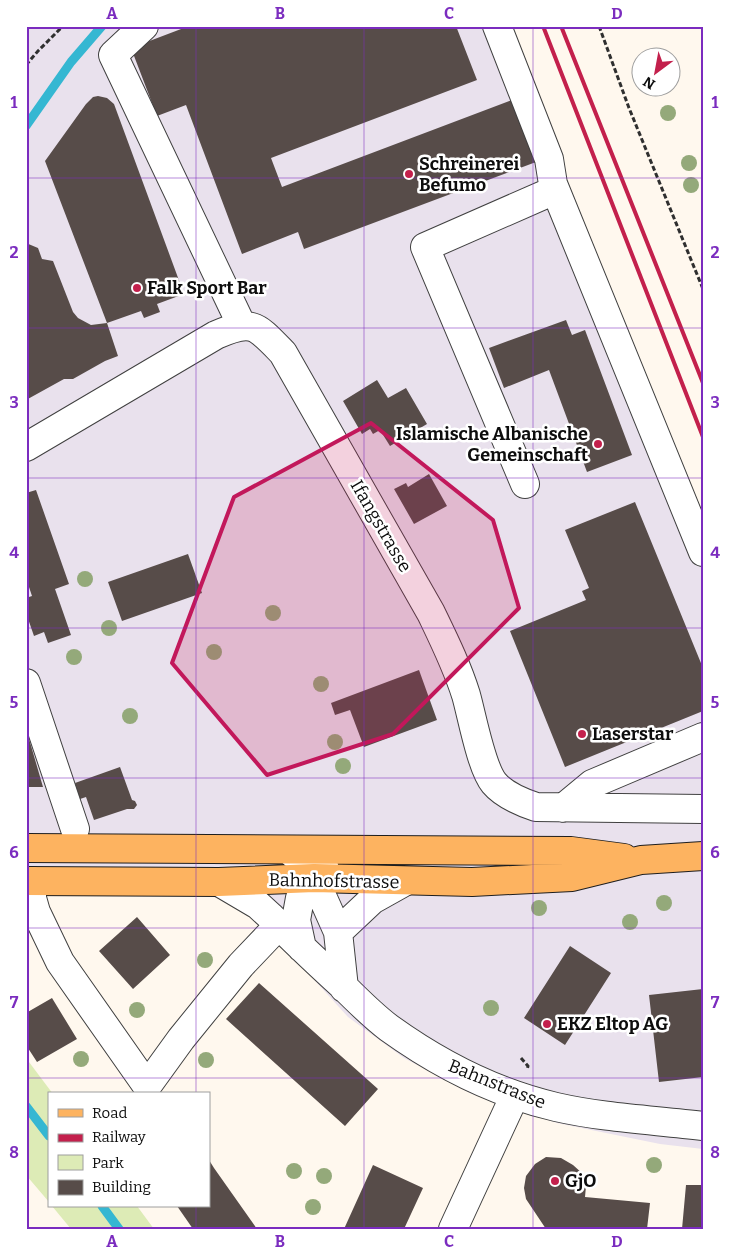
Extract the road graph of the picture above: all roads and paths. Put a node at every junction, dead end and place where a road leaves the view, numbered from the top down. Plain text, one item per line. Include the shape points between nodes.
1 (63, 26) edge
2 (144, 26) edge
3 (497, 26) edge
4 (599, 26) edge
5 (26, 65) edge
6 (554, 187) junction
7 (703, 289) edge
8 (242, 326) junction
9 (26, 447) edge
10 (525, 484) dead end
11 (703, 552) edge
12 (26, 682) edge
13 (703, 737) edge
14 (563, 808) junction
15 (703, 809) edge
16 (75, 829) dead end
17 (26, 848) edge
18 (289, 850) junction
19 (341, 850) junction
20 (703, 856) edge
21 (640, 860) junction
22 (314, 878) junction
23 (29, 881) edge
24 (219, 882) junction
25 (406, 882) junction
26 (279, 925) junction
27 (338, 932) junction
28 (302, 948) junction
29 (344, 988) junction
30 (515, 1095) junction
31 (703, 1126) edge
32 (453, 1229) edge

1 - 5 path
2 - 8 street via 113,55
3 - 6 street via 549,159
4 - 7 path
6 - 10 street via 425,247
6 - 11 street
8 - 9 street via 216,335
8 - 14 street, Ifangstrasse via 250,326 265,334 283,353 432,613 453,660 485,765 494,782 515,800 536,808
12 - 16 street
13 - 14 street via 592,784
14 - 15 street, Ifangstrasse
17 - 18 main road, Bahnhofstrasse
18 - 19 main road, Bahnhofstrasse
18 - 22 street
19 - 21 main road, Bahnhofstrasse via 570,851
19 - 22 street
20 - 21 main road, Bahnhofstrasse
21 - 25 main road, Bahnhofstrasse via 572,877
22 - 24 main road, Bahnhofstrasse
22 - 25 main road, Bahnhofstrasse
22 - 27 street
22 - 28 street via 298,905 296,920
23 - 24 main road, Bahnhofstrasse
23 - 26 street via 36,912 60,962 147,1086 241,965
24 - 26 street, Bahnstrasse via 258,905
25 - 27 street via 372,900
26 - 28 street, Bahnstrasse
27 - 29 street
28 - 29 street, Bahnstrasse
29 - 30 street, Bahnstrasse via 389,1028 433,1057
30 - 31 street, Bahnstrasse via 557,1107 621,1118
30 - 32 street

